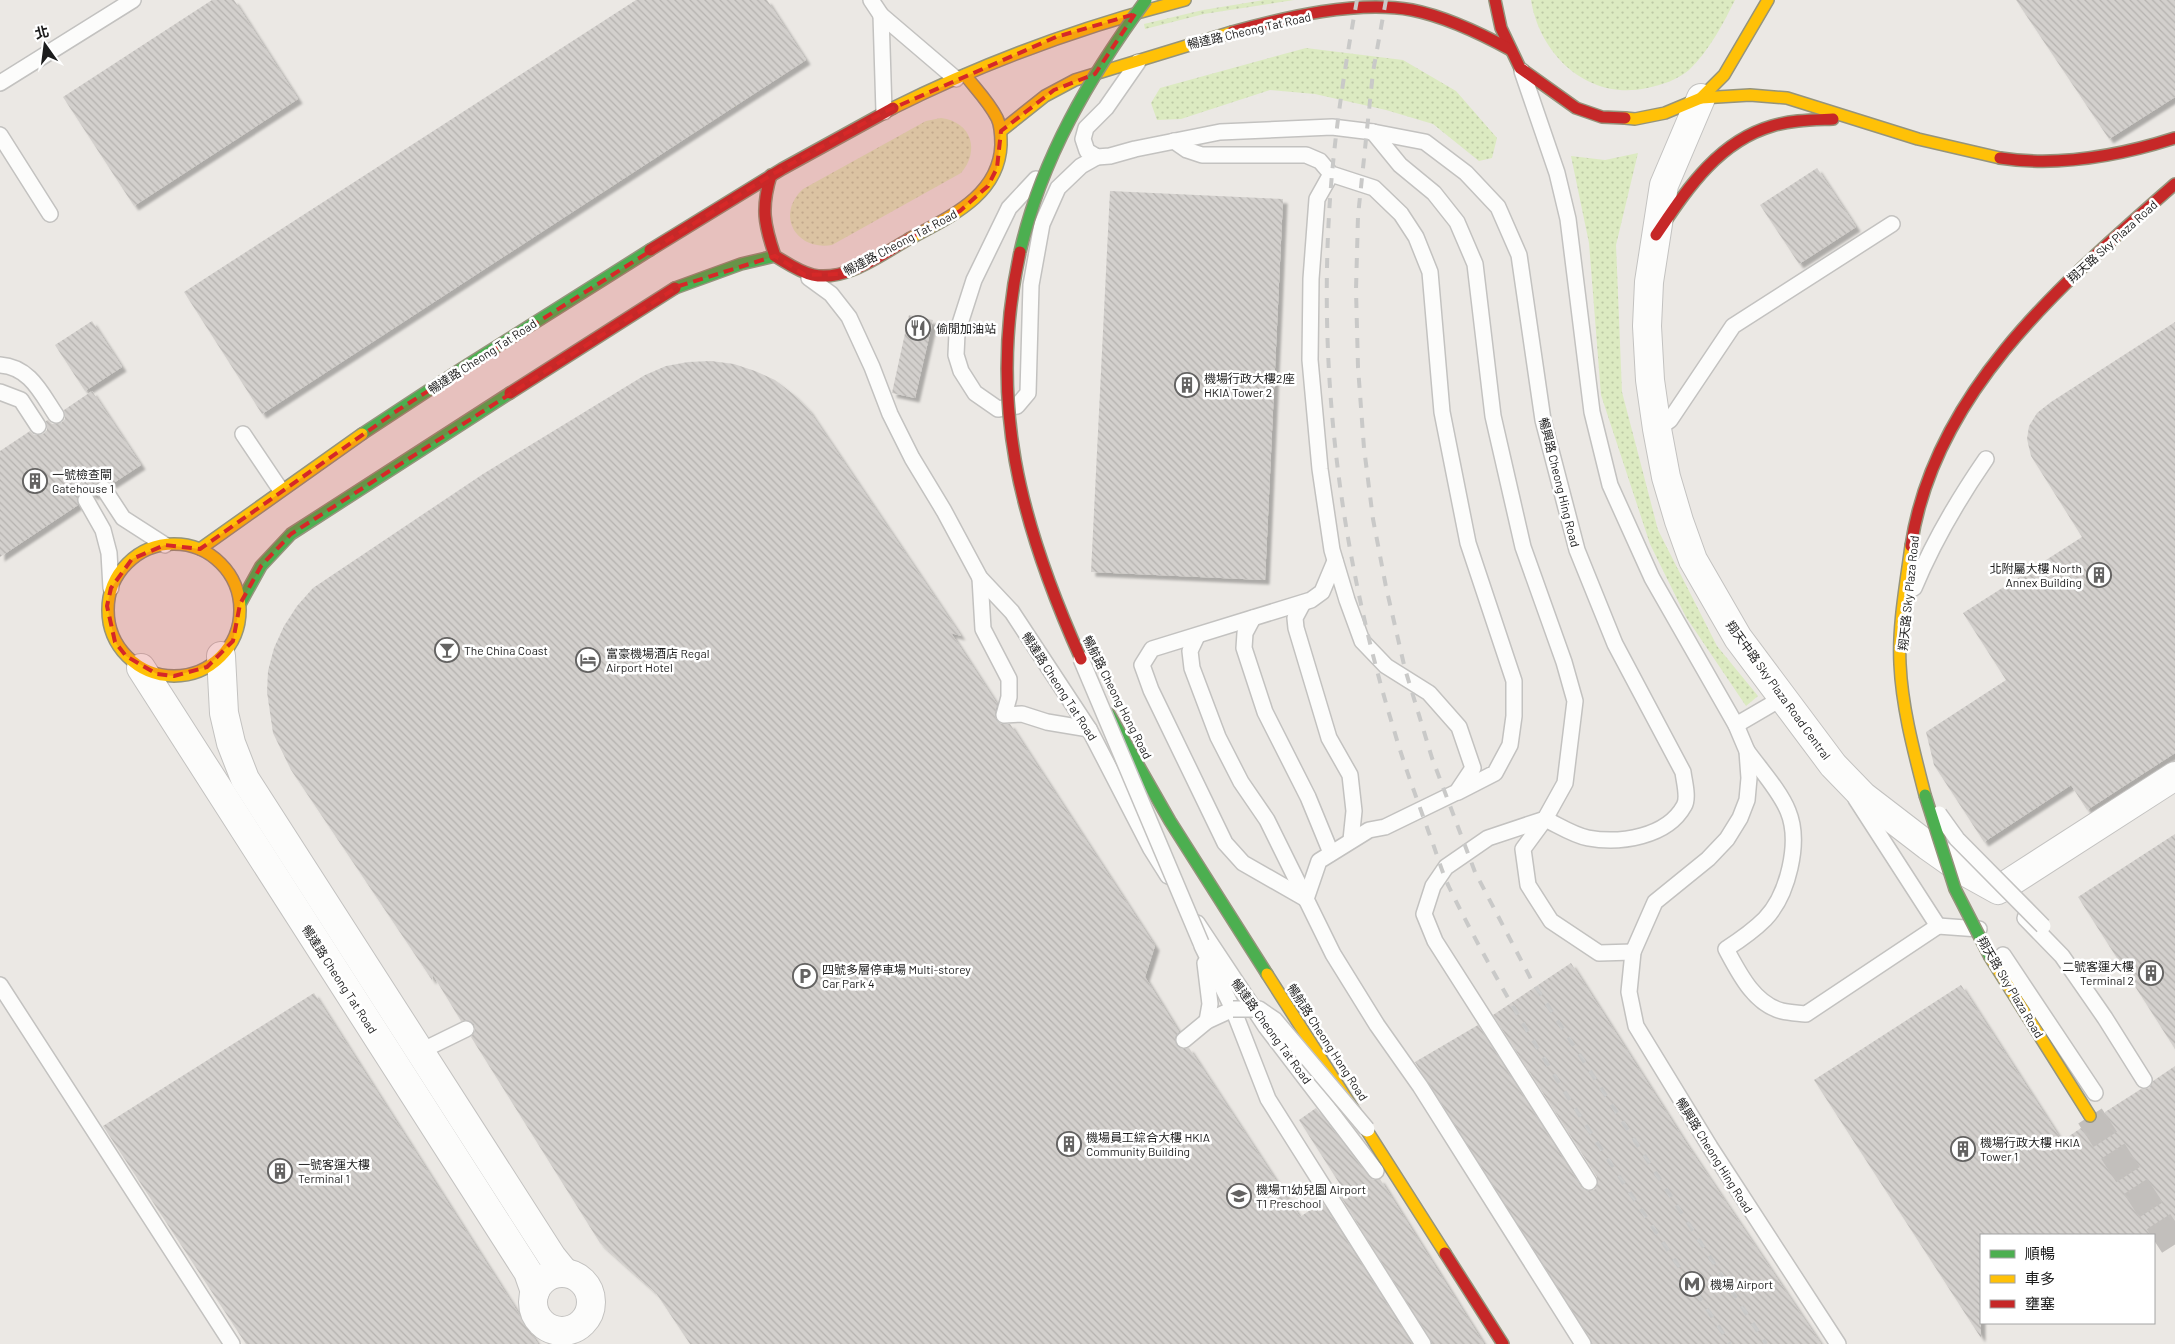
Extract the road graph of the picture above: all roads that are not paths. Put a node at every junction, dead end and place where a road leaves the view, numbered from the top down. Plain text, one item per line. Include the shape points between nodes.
1 (133, 0) edge
2 (871, 0) edge
3 (1146, 0) edge
4 (1184, 0) edge
5 (1495, 0) edge
6 (1768, 0) edge
7 (881, 15) junction
8 (1511, 50) junction
9 (1139, 61) junction
10 (1520, 68) junction
11 (960, 77) junction
12 (0, 83) edge
13 (1701, 98) junction
14 (884, 112) junction
15 (1850, 119) junction
16 (1086, 128) junction
17 (1001, 131) junction
18 (1373, 132) junction
19 (0, 135) edge
20 (2175, 138) edge
21 (1174, 141) junction
22 (1097, 157) junction
23 (1331, 174) junction
24 (771, 175) junction
25 (2175, 184) edge
26 (50, 214) dead end
27 (1892, 224) dead end
28 (1656, 235) junction
29 (775, 256) junction
30 (805, 275) junction
31 (0, 366) edge
32 (0, 392) edge
33 (56, 415) dead end
34 (38, 426) dead end
35 (1656, 429) junction
36 (243, 434) dead end
37 (1986, 458) dead end
38 (104, 489) dead end
39 (280, 490) junction
40 (86, 500) dead end
41 (165, 545) junction
42 (200, 549) junction
43 (1335, 561) junction
44 (980, 578) junction
45 (111, 588) junction
46 (1303, 603) junction
47 (240, 604) junction
48 (1903, 616) junction
49 (1254, 618) junction
50 (1197, 636) junction
51 (221, 656) junction
52 (1081, 659) junction
53 (141, 668) junction
54 (1784, 697) junction
55 (1736, 725) junction
56 (1089, 729) junction
57 (1747, 751) junction
58 (1833, 765) junction
59 (2175, 776) edge
60 (1457, 792) junction
61 (1924, 795) junction
62 (1545, 819) junction
63 (1351, 840) junction
64 (1331, 853) junction
65 (1998, 890) junction
66 (1306, 899) junction
67 (1938, 926) junction
68 (1201, 943) junction
69 (1633, 952) junction
70 (0, 985) edge
71 (1233, 1009) junction
72 (1207, 1021) junction
73 (466, 1029) dead end
74 (1184, 1040) dead end
75 (419, 1052) junction
76 (2095, 1093) dead end
77 (2090, 1116) tunnel mouth
78 (1367, 1129) junction
79 (1376, 1171) dead end
80 (1589, 1182) dead end
81 (566, 1273) junction
82 (534, 1292) junction
83 (232, 1344) edge
84 (1423, 1344) edge
85 (1503, 1344) edge
86 (1583, 1344) edge
87 (1838, 1344) edge

1 - 12 lane
2 - 7 lane
3 - 52 street, 暢航路 Cheong Hong Road, bridge via 1082,95 1033,204 1020,252 1008,352 1008,400 1014,459 1050,591
4 - 11 street, 暢達路 Cheong Tat Road via 1056,37
5 - 8 street via 1501,28
6 - 13 street via 1724,75
7 - 11 lane
7 - 14 lane
8 - 9 street, 暢達路 Cheong Tat Road via 1480,33 1425,15 1400,8 1364,8 1324,12 1258,26
8 - 10 street
9 - 16 lane, 暢興路 Cheong Hing Road via 1106,108
9 - 17 street, 暢達路 Cheong Tat Road via 1076,80 1031,105
10 - 13 street via 1576,108 1602,117 1635,119 1665,113
10 - 55 lane, 暢興路 Cheong Hing Road via 1557,173 1568,219 1592,412 1610,485 1652,578
11 - 14 street, 暢達路 Cheong Tat Road
11 - 17 street, 暢達路 Cheong Tat Road via 997,116
13 - 15 street via 1759,95 1798,101
13 - 28 street, 翔天中路 Sky Plaza Road Central via 1664,185
14 - 24 street, 暢達路 Cheong Tat Road
15 - 20 street via 1986,155 2040,161 2094,158 2148,148
15 - 28 street via 1805,118 1759,130 1738,140 1716,157 1692,183
16 - 22 lane via 1083,139 1087,150
16 - 22 lane, 暢興路 Cheong Hing Road via 1009,208 974,280 957,333 956,355 961,371 975,393 998,409 1017,406 1028,393 1031,285 1042,224 1058,188 1081,166
17 - 30 street, 暢達路 Cheong Tat Road via 997,168 988,186 960,211 842,274
18 - 21 lane, 暢興路 Cheong Hing Road via 1332,127 1303,128 1220,132
18 - 62 lane via 1400,165 1434,193 1457,222 1475,264 1493,416 1514,509 1523,546 1575,702 1565,783
18 - 62 lane, 暢興路 Cheong Hing Road via 1425,142 1466,173 1498,207 1519,255 1543,420 1577,550 1614,644 1683,772 1685,805 1668,826 1615,841 1586,837
19 - 26 lane
21 - 22 lane, 暢興路 Cheong Hing Road
21 - 23 lane via 1202,155 1306,155 1320,161
23 - 43 lane via 1317,199 1311,279 1310,360 1320,469
23 - 60 lane via 1374,188 1401,214 1416,237 1430,272 1442,412 1468,543 1514,680 1510,745 1496,773
24 - 29 street via 762,212
24 - 39 street, 暢達路 Cheong Tat Road via 497,345
25 - 48 street, 翔天路 Sky Plaza Road via 2050,297 1996,359 1956,420 1925,487 1911,543
27 - 35 lane via 1733,326 1670,420
28 - 35 street, 翔天中路 Sky Plaza Road Central via 1646,326
29 - 30 street, 暢達路 Cheong Tat Road
29 - 47 street, 暢達路 Cheong Tat Road via 740,264 679,286 291,534 261,566
30 - 44 lane, 暢達路 Cheong Tat Road via 831,294 849,317 890,414
31 - 33 lane via 17,369 30,377
32 - 34 lane via 21,400
35 - 54 street, 翔天中路 Sky Plaza Road Central via 1666,477 1693,560 1738,638
36 - 39 lane
37 - 48 lane via 1953,507 1928,553
38 - 41 lane via 123,518
39 - 42 street, 暢達路 Cheong Tat Road
40 - 45 lane via 103,530 109,553
41 - 42 street, 暢達路 Cheong Tat Road
41 - 45 street, 暢達路 Cheong Tat Road via 132,559
42 - 47 street, 暢達路 Cheong Tat Road via 220,562 234,581
43 - 46 lane via 1322,592
43 - 60 lane via 1362,641 1386,666 1428,693 1459,727 1473,768
44 - 56 lane, 暢達路 Cheong Tat Road via 1012,612
44 - 56 lane via 983,629 1009,679 1004,715 1022,714
45 - 53 street, 暢達路 Cheong Tat Road via 109,624 115,642
46 - 49 lane
46 - 63 lane via 1295,618 1296,628 1329,738 1350,775 1354,811
47 - 51 street, 暢達路 Cheong Tat Road via 239,623 233,641
48 - 61 street, 翔天路 Sky Plaza Road via 1901,673 1907,720
49 - 50 lane
49 - 64 lane via 1246,633 1244,648 1265,712 1308,797
50 - 66 lane via 1190,651 1192,668 1218,737 1241,782 1267,820
50 - 66 lane via 1152,649 1142,664 1151,690 1225,843 1243,864
51 - 53 street, 暢達路 Cheong Tat Road via 208,667 191,674 157,674
51 - 75 street, 暢達路 Cheong Tat Road via 224,713 231,744 245,779
52 - 68 lane, bridge
52 - 78 street, 暢航路 Cheong Hong Road, bridge via 1127,748 1170,821
53 - 82 street, 暢達路 Cheong Tat Road via 528,1272
54 - 55 lane
54 - 58 street, 翔天中路 Sky Plaza Road Central
55 - 57 lane, 暢興路 Cheong Hing Road
56 - 79 lane, 暢達路 Cheong Tat Road via 1151,850 1224,965 1266,1027
57 - 67 lane via 1789,811 1794,837 1791,864 1782,894 1766,917 1726,949 1743,980 1763,1002 1782,1011 1806,1014
57 - 69 lane, 暢興路 Cheong Hing Road via 1747,800 1740,818 1727,839 1708,859 1655,902
58 - 65 street, 翔天中路 Sky Plaza Road Central via 1864,796 1928,846
58 - 67 lane, 翔天中路 Sky Plaza Road Central
59 - 65 street
60 - 63 lane
61 - 65 lane, 翔天路 Sky Plaza Road, bridge via 1958,839 2043,926 2071,960 2098,994 2148,1077 2062,956
61 - 77 street, 翔天路 Sky Plaza Road, bridge via 1955,888 1990,957
62 - 69 lane via 1523,849 1528,885 1551,921 1599,953
62 - 80 lane via 1488,838 1446,866 1433,886 1424,914 1435,941
63 - 64 lane
64 - 66 lane via 1319,861
66 - 86 lane via 1325,939 1359,996 1420,1086
67 - 76 lane via 1978,929 2006,958
68 - 71 lane
68 - 72 lane via 1210,1004
69 - 87 lane, 暢興路 Cheong Hing Road via 1629,992 1636,1026
70 - 83 lane
71 - 72 lane
71 - 78 lane, bridge via 1259,1009 1274,1020
71 - 84 lane via 1268,1099
72 - 74 lane
73 - 75 lane
75 - 81 street, 暢達路 Cheong Tat Road
78 - 85 street, 暢航路 Cheong Hong Road
81 - 82 street via 547,1276
81 - 82 street, 暢達路 Cheong Tat Road via 582,1280 591,1296 589,1314 577,1327 558,1331 547,1327 540,1321 533,1302

